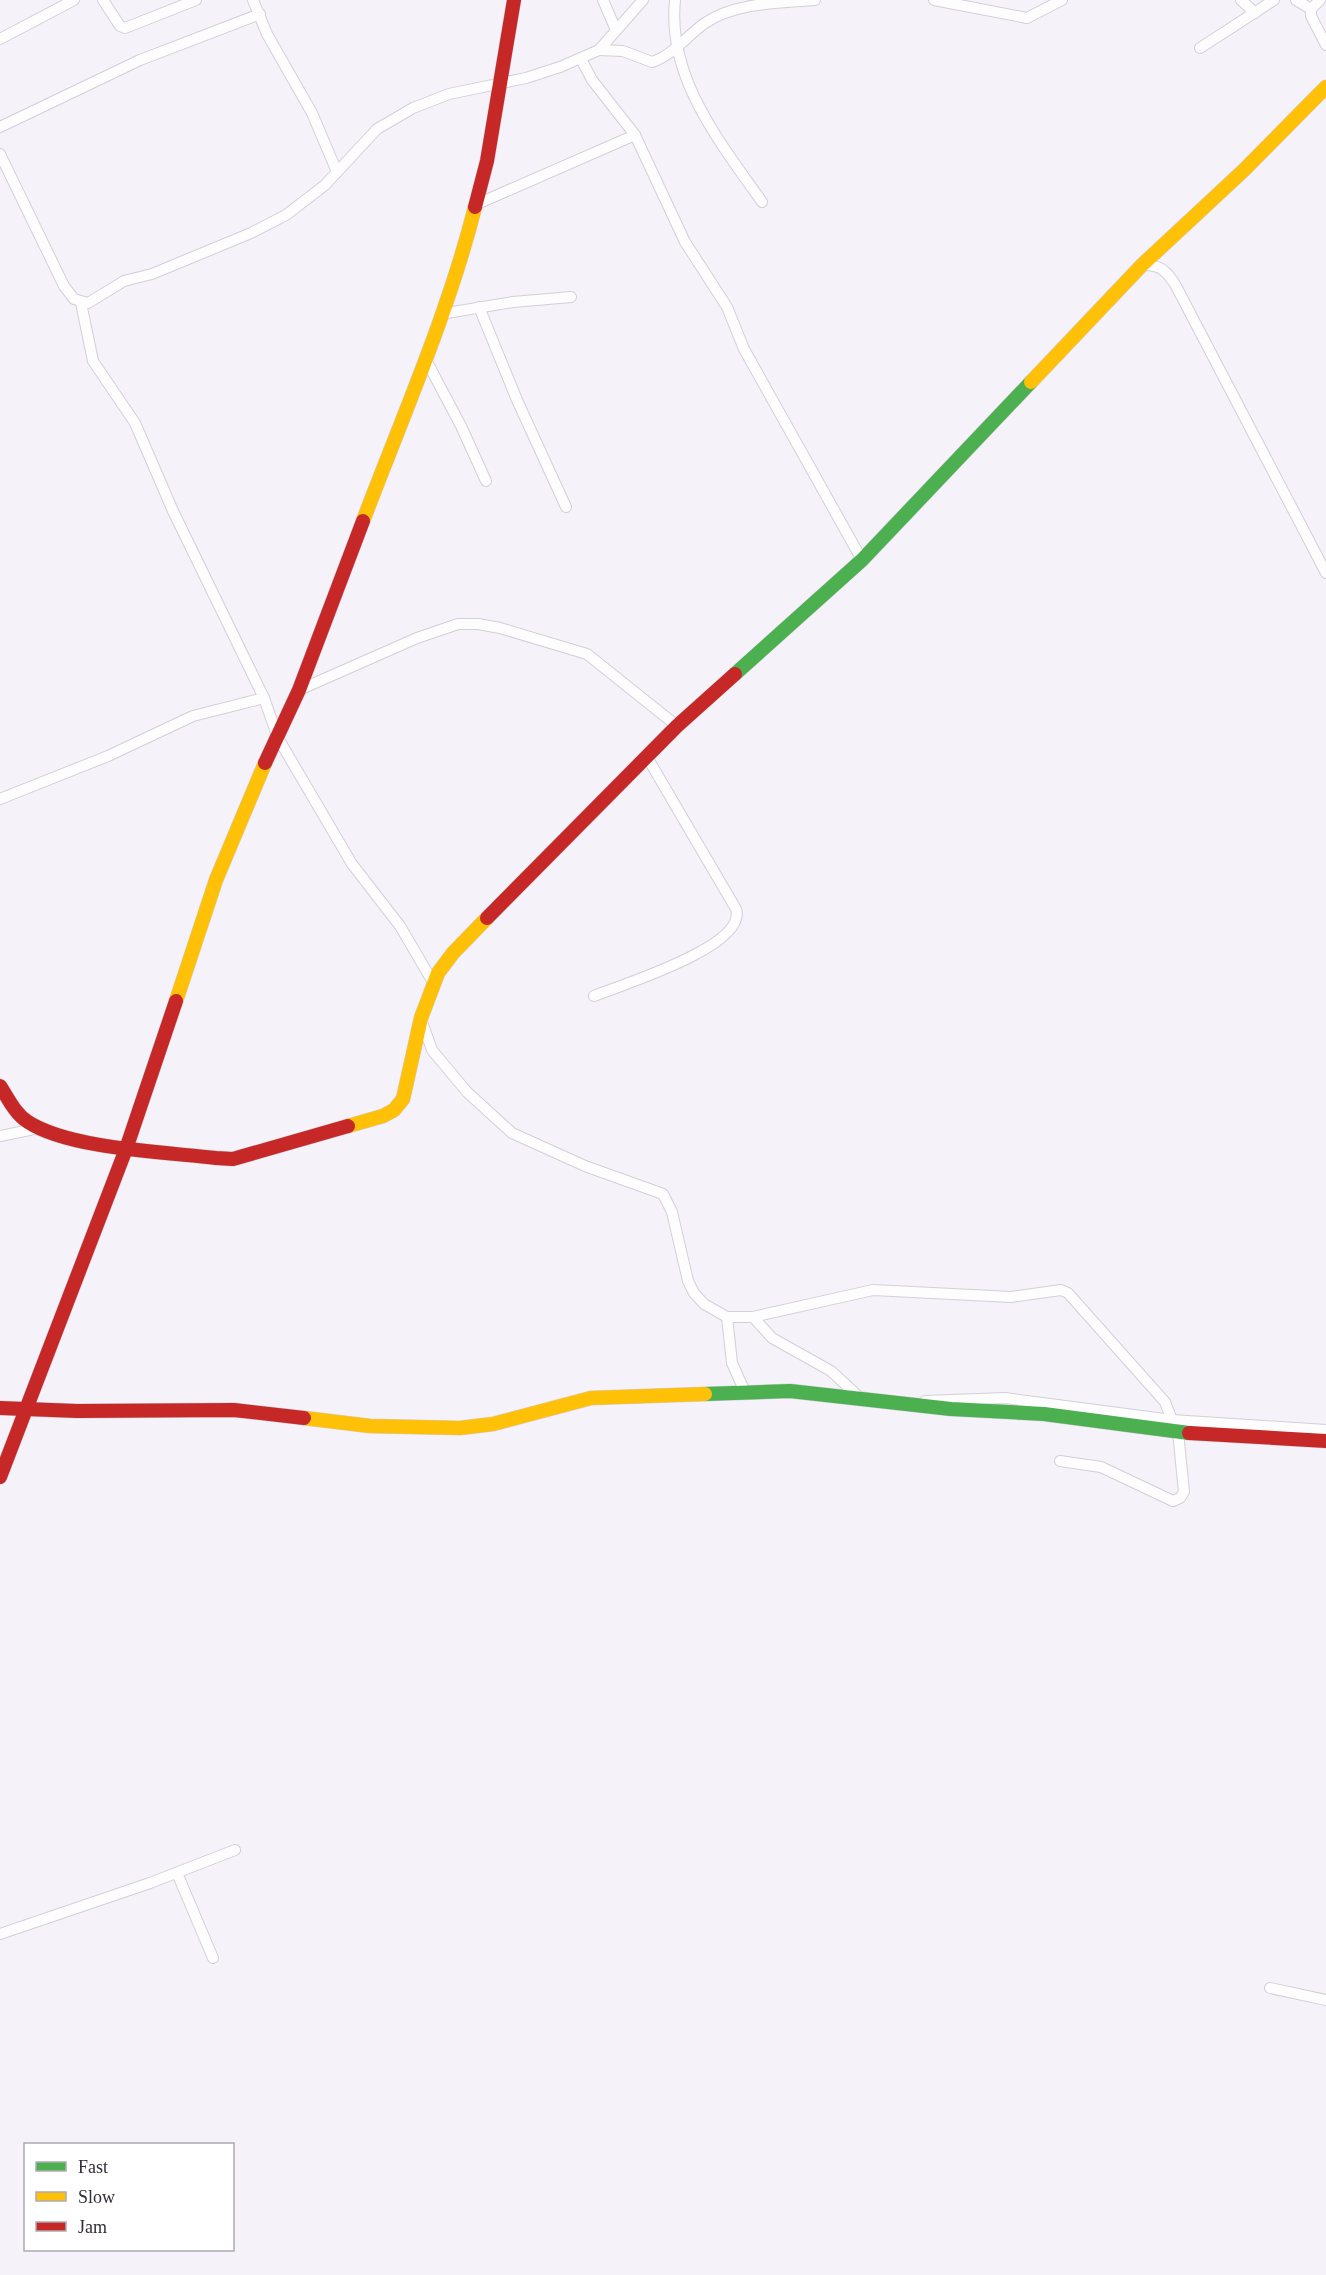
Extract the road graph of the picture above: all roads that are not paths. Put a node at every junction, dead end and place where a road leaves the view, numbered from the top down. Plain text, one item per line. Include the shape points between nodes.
1 (74, 0) edge
2 (103, 0) edge
3 (196, 0) edge
4 (267, 0) edge
5 (514, 0) edge
6 (603, 0) edge
7 (643, 0) edge
8 (675, 0) edge
9 (815, 0) edge
10 (934, 0) edge
11 (1062, 0) edge
12 (1241, 0) edge
13 (1274, 0) edge
14 (1296, 0) edge
15 (1320, 0) edge
16 (256, 6) edge
17 (1311, 9) junction
18 (1255, 13) junction
19 (616, 30) junction
20 (0, 39) edge
21 (1326, 45) edge
22 (676, 48) junction
23 (1200, 48) dead end
24 (599, 50) junction
25 (581, 59) junction
26 (500, 83) junction
27 (1326, 87) edge
28 (0, 127) edge
29 (635, 135) junction
30 (0, 154) edge
31 (337, 172) junction
32 (762, 202) dead end
33 (477, 204) junction
34 (1142, 265) junction
35 (571, 297) dead end
36 (81, 303) junction
37 (479, 307) junction
38 (441, 314) junction
39 (425, 358) junction
40 (486, 482) dead end
41 (566, 507) dead end
42 (862, 560) junction
43 (1326, 573) edge
44 (299, 690) junction
45 (264, 698) junction
46 (677, 726) junction
47 (278, 738) junction
48 (647, 757) junction
49 (0, 799) edge
50 (434, 984) junction
51 (594, 996) dead end
52 (421, 1018) junction
53 (0, 1086) edge
54 (39, 1127) junction
55 (0, 1136) edge
56 (126, 1149) junction
57 (727, 1317) junction
58 (753, 1317) junction
59 (745, 1392) junction
60 (859, 1397) junction
61 (0, 1408) edge
62 (27, 1408) junction
63 (1175, 1426) junction
64 (1326, 1430) edge
65 (1326, 1441) edge
66 (1060, 1461) dead end
67 (0, 1477) edge
68 (235, 1850) dead end
69 (177, 1873) junction
70 (0, 1934) edge
71 (213, 1958) dead end
72 (1270, 1988) dead end
73 (1326, 2000) edge

1 - 20 street
2 - 3 street via 125,28
4 - 16 street
5 - 26 street
6 - 19 street
7 - 19 street
8 - 22 street
9 - 22 street via 729,12 705,24
10 - 11 street via 1027,18
12 - 18 street
13 - 18 street
14 - 17 street
15 - 17 street
16 - 28 street
16 - 31 street via 267,34 312,113
17 - 21 street
18 - 23 street
19 - 24 street
22 - 24 street via 652,62 623,51
22 - 32 street via 683,73 707,120
24 - 25 street
25 - 26 street
25 - 29 street via 592,80
26 - 31 street via 448,94 413,108 377,129
26 - 33 street
27 - 34 street
29 - 33 street
29 - 42 street via 686,242 726,307 744,349
30 - 36 street via 64,286
31 - 36 street via 286,215 251,233 152,274 124,281 88,303
33 - 38 street
34 - 42 street
34 - 43 street via 1163,268 1176,286
35 - 37 street
36 - 45 street via 93,361 135,423 173,512
37 - 38 street
37 - 41 street
38 - 39 street
39 - 40 street
39 - 44 street
42 - 46 street
44 - 46 street via 417,638 458,624 478,624 587,654
44 - 47 street
45 - 47 street
45 - 49 street via 193,716 108,756
46 - 48 street
47 - 50 street via 352,864 400,926
47 - 56 street via 251,792 216,880
48 - 50 street via 453,952
48 - 51 street via 736,909 737,920 730,932 698,954
50 - 52 street
52 - 56 street via 403,1099 383,1116 233,1160
52 - 57 street via 432,1050 467,1092 512,1133 585,1166 663,1194 672,1212 694,1293 704,1304
53 - 54 street via 22,1117
54 - 55 street
54 - 56 street via 77,1140
56 - 62 street
57 - 58 street
57 - 59 street via 732,1363
58 - 60 street via 772,1338 831,1371
58 - 63 street via 873,1290 1011,1297 1061,1290 1068,1293 1165,1402
59 - 60 street
59 - 62 street via 591,1398 492,1424 460,1428 370,1426 234,1410
60 - 63 street via 951,1409
61 - 62 street
62 - 67 street
63 - 64 street
63 - 65 street
63 - 66 street via 1184,1492 1173,1501 1101,1467
68 - 69 street
69 - 70 street
69 - 71 street
72 - 73 street

